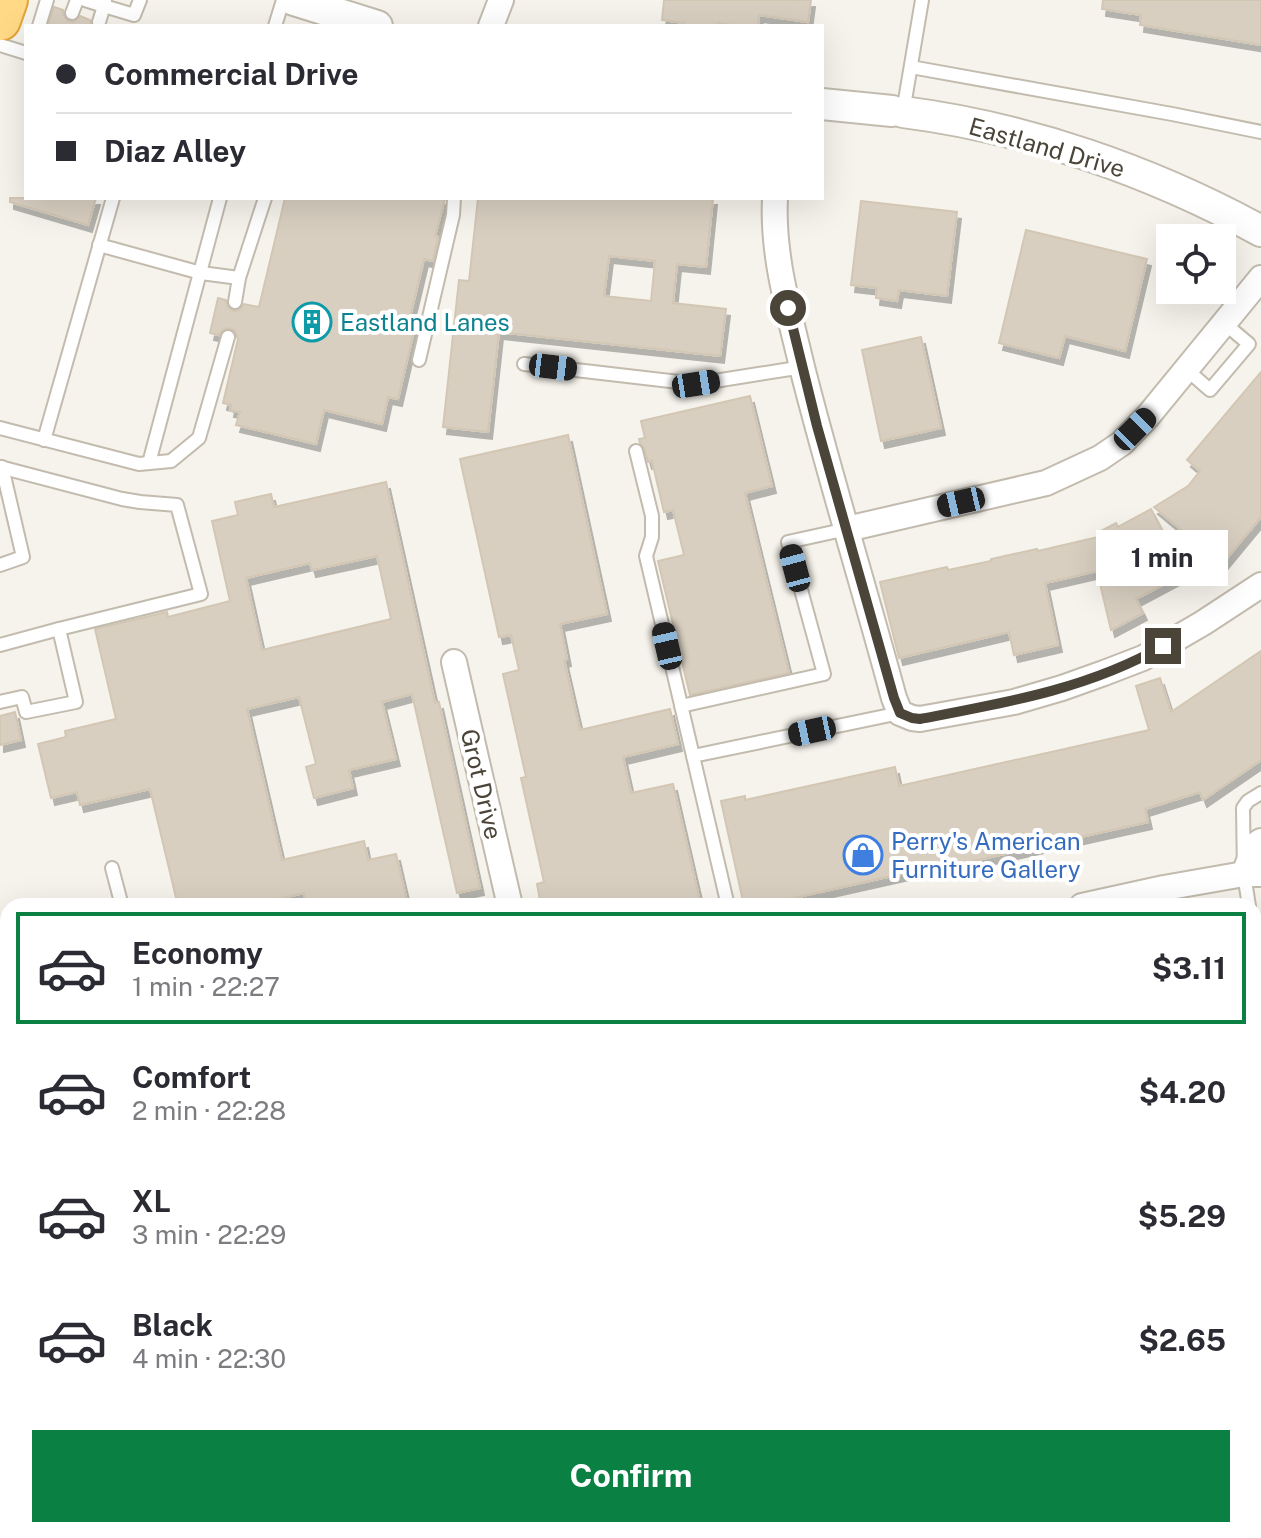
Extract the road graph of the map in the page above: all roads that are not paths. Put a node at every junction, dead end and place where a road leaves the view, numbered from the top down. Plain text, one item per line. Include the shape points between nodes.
1 (7, 0) edge
2 (47, 0) edge
3 (77, 0) edge
4 (85, 0) edge
5 (140, 0) edge
6 (283, 0) edge
7 (294, 0) edge
8 (501, 0) edge
9 (922, 0) edge
10 (105, 3) edge
11 (72, 13) dead end
12 (325, 18) edge
13 (0, 20) edge
14 (99, 22) dead end
15 (40, 24) edge
16 (276, 24) edge
17 (364, 24) edge
18 (492, 24) edge
19 (0, 45) edge
20 (24, 52) edge
21 (911, 67) junction
22 (824, 104) edge
23 (897, 112) junction
24 (1261, 132) edge
25 (112, 200) edge
26 (219, 200) edge
27 (264, 200) edge
28 (454, 200) edge
29 (775, 200) edge
30 (1261, 231) edge
31 (99, 245) junction
32 (201, 273) junction
33 (239, 278) junction
34 (1261, 278) edge
35 (235, 302) dead end
36 (228, 337) dead end
37 (419, 360) dead end
38 (524, 364) dead end
39 (803, 367) junction
40 (0, 428) edge
41 (44, 440) junction
42 (636, 451) dead end
43 (149, 463) junction
44 (1, 467) edge
45 (847, 529) junction
46 (0, 565) edge
47 (1261, 585) edge
48 (59, 629) junction
49 (0, 645) edge
50 (454, 662) dead end
51 (0, 702) edge
52 (681, 706) junction
53 (900, 713) junction
54 (693, 756) junction
55 (1261, 793) edge
56 (1261, 841) edge
57 (112, 868) dead end
58 (1252, 874) edge
59 (1166, 897) edge
60 (120, 898) edge
61 (508, 898) edge
62 (726, 898) edge
63 (1250, 898) edge

1 - 13 highway
2 - 15 lane
3 - 11 lane
4 - 10 lane
5 - 10 lane via 134,15
6 - 16 lane
7 - 12 street
8 - 18 street
9 - 21 lane
10 - 14 lane
12 - 17 street
19 - 20 lane
21 - 23 lane
21 - 24 lane
22 - 23 street, Eastland Drive
23 - 30 street, Eastland Drive via 990,128 1106,162
25 - 31 lane
26 - 32 lane
27 - 33 lane
28 - 37 lane
29 - 39 street via 781,278
31 - 32 lane
31 - 41 lane
32 - 33 lane
32 - 43 lane
33 - 35 lane
34 - 45 street via 1148,416 1100,458 1046,483
36 - 43 lane via 199,438 171,461
38 - 39 lane via 696,384
39 - 45 street
40 - 41 lane
41 - 43 lane
42 - 52 lane via 652,516 646,556
44 - 46 lane via 23,557
44 - 48 lane via 122,499 177,505 201,594
45 - 52 lane via 788,542 824,674
45 - 53 street
47 - 53 street via 1143,658 1062,688 920,719
48 - 49 lane
48 - 51 lane via 76,702 26,712 22,697
50 - 61 street, Grot Drive
52 - 54 lane
53 - 54 lane
54 - 62 lane
55 - 58 lane via 1243,808
56 - 58 street via 1255,845
57 - 60 lane
58 - 59 street
58 - 63 lane

